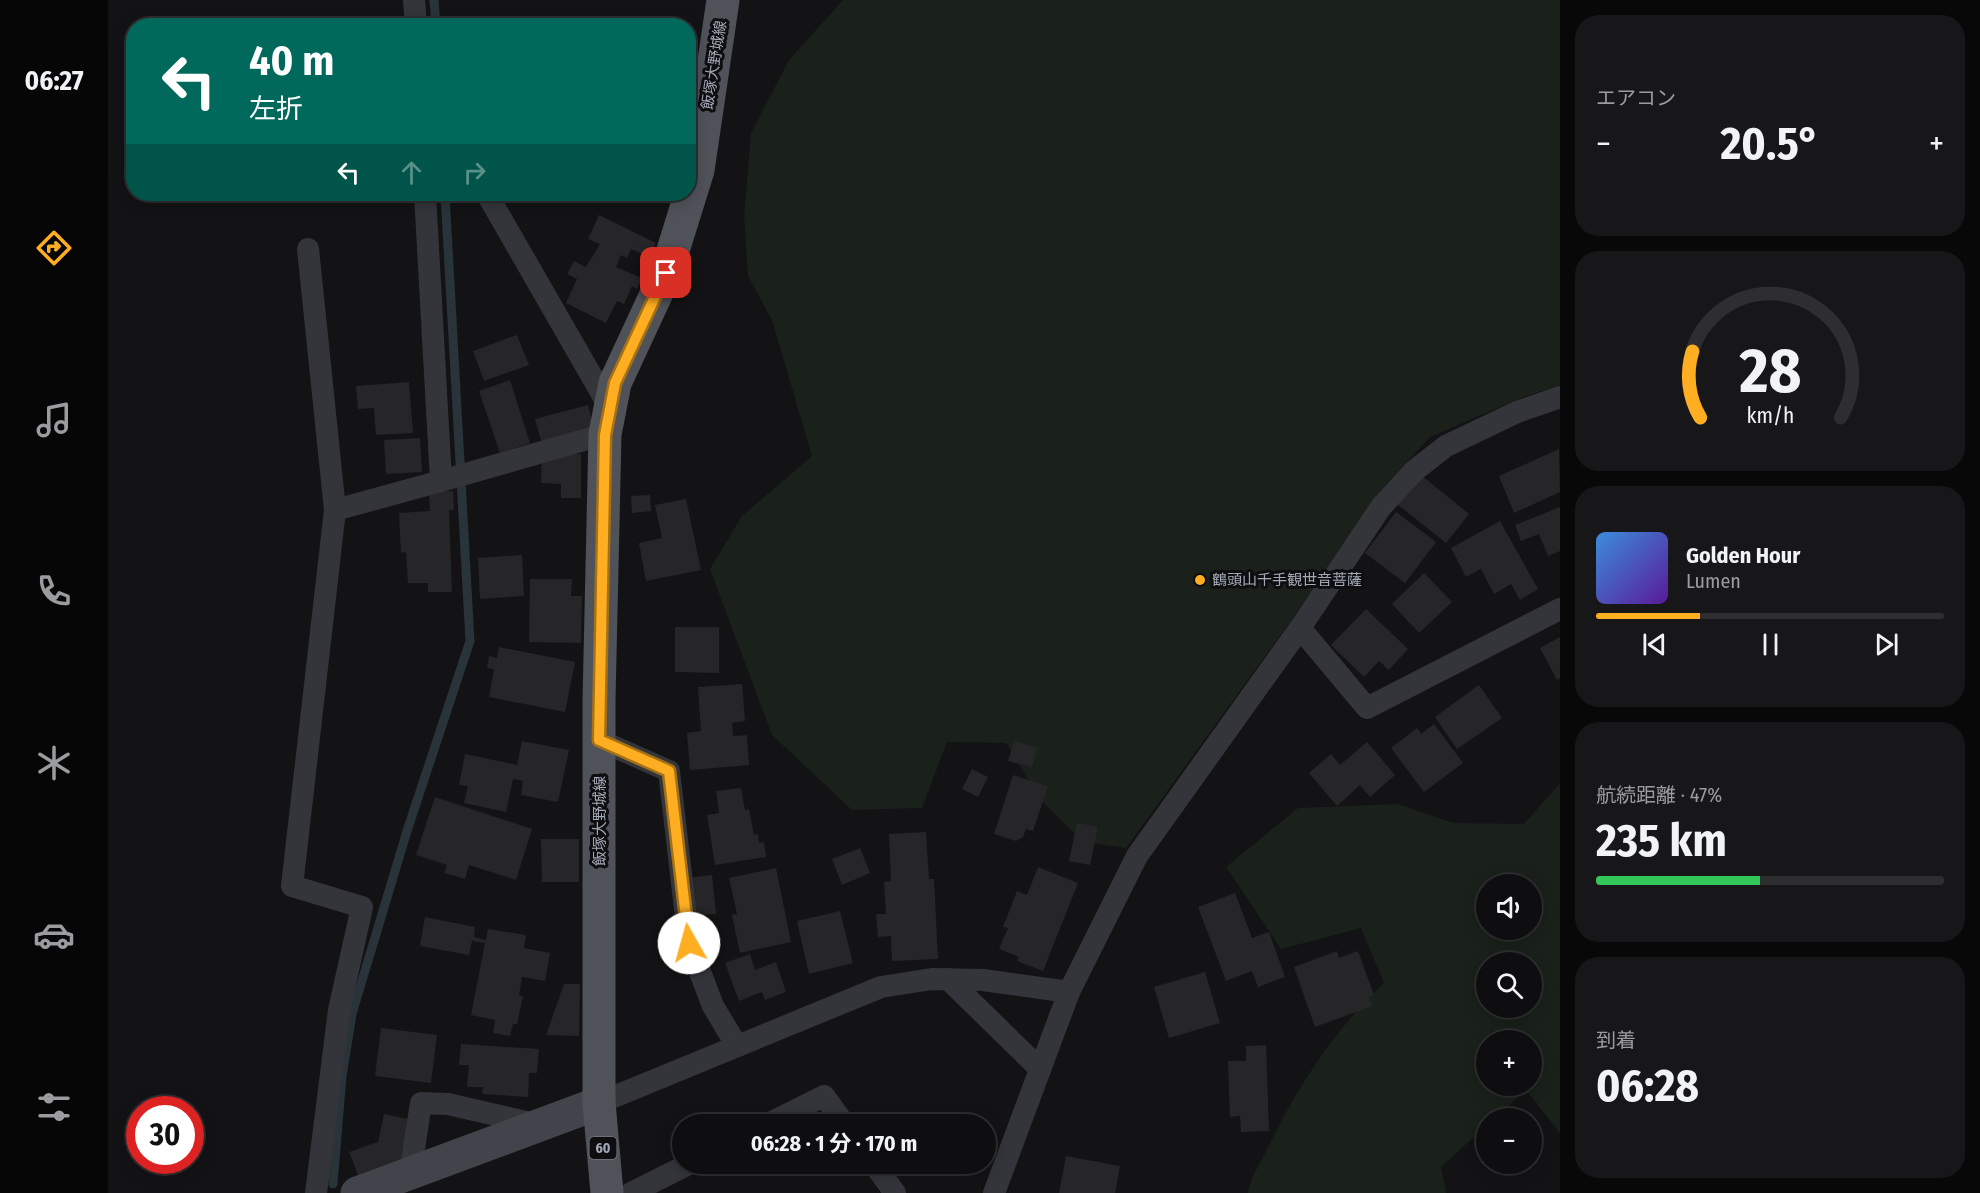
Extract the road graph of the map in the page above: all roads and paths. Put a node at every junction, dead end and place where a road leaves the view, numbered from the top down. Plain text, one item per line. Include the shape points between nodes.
1 (414, 0) edge
2 (723, 0) edge
3 (415, 18) edge
4 (696, 176) edge
5 (426, 201) edge
6 (491, 201) edge
7 (688, 201) edge
8 (308, 249) dead end
9 (1560, 398) edge
10 (607, 421) junction
11 (458, 476) junction
12 (335, 510) junction
13 (1560, 609) edge
14 (1300, 628) junction
15 (599, 740) junction
16 (948, 979) junction
17 (1069, 992) junction
18 (737, 1046) junction
19 (1041, 1069) junction
20 (599, 1103) junction
21 (788, 1114) edge
22 (837, 1114) edge
23 (539, 1125) junction
24 (672, 1172) edge
25 (410, 1174) junction
26 (882, 1174) edge
27 (316, 1193) edge
28 (357, 1193) edge
29 (607, 1193) edge
30 (631, 1193) edge
31 (896, 1193) edge
32 (994, 1193) edge

1 - 3 street
2 - 4 main road, 飯塚大野城線 / 60
5 - 11 street
6 - 10 street
7 - 10 main road, 飯塚大野城線 / 60 via 666,273 615,383
8 - 12 street
9 - 14 street via 1517,412 1446,446 1414,471 1381,507
10 - 11 street
10 - 15 main road, 飯塚大野城線 / 60
11 - 12 street
12 - 27 street via 292,886 362,907 339,1010
13 - 14 street via 1367,708
14 - 17 street via 1137,856
15 - 18 street via 669,771 689,943 713,1006
15 - 20 main road, 飯塚大野城線 / 60
16 - 17 street
16 - 18 street via 881,987
16 - 19 street
17 - 19 street
18 - 20 street
19 - 32 street
20 - 23 street
20 - 29 main road, 飯塚大野城線 / 60
21 - 22 street via 824,1096
23 - 25 street
23 - 25 street via 448,1104 420,1103
24 - 30 street
25 - 28 street
26 - 31 street

